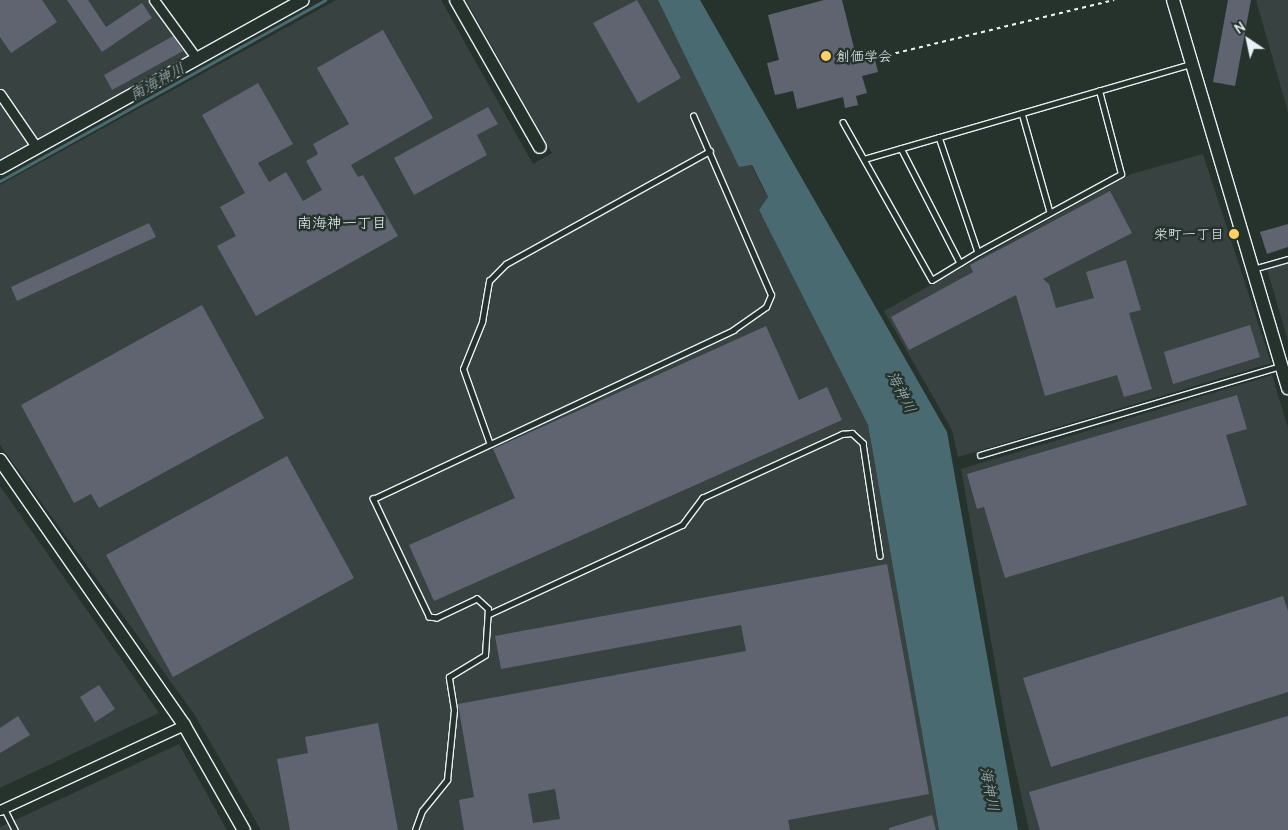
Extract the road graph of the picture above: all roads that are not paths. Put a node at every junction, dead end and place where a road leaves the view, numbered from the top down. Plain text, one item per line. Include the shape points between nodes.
1 (154, 0) edge
2 (303, 0) edge
3 (456, 0) edge
4 (1173, 0) edge
5 (197, 59) junction
6 (1192, 64) junction
7 (1099, 91) junction
8 (0, 94) edge
9 (1022, 113) junction
10 (693, 116) dead end
11 (843, 122) dead end
12 (940, 137) junction
13 (540, 147) dead end
14 (37, 148) junction
15 (901, 148) junction
16 (710, 151) junction
17 (864, 159) junction
18 (0, 168) edge
19 (1050, 212) junction
20 (978, 252) junction
21 (1288, 259) edge
22 (960, 263) junction
23 (1253, 269) junction
24 (1282, 366) junction
25 (1288, 388) edge
26 (488, 442) junction
27 (980, 455) dead end
28 (0, 460) edge
29 (880, 556) dead end
30 (489, 614) junction
31 (184, 725) junction
32 (2, 809) edge
33 (15, 830) edge
34 (244, 830) edge
35 (415, 830) edge

1 - 5 street
2 - 5 street
3 - 13 street
4 - 6 street
5 - 14 street
6 - 7 lane
6 - 23 street
7 - 9 lane
7 - 19 lane via 1121,174
8 - 14 street
9 - 12 lane
9 - 19 lane
10 - 16 lane
11 - 17 lane
12 - 15 lane
12 - 20 lane
14 - 18 street
15 - 17 lane
15 - 22 lane
16 - 26 lane via 506,264 489,281 482,322 463,369
16 - 26 lane via 771,295 766,307 733,330
17 - 22 lane via 932,280
19 - 20 lane
20 - 22 lane
21 - 23 lane
23 - 24 street
24 - 25 street
24 - 27 lane
26 - 30 lane via 373,499 429,617 437,618 477,599
28 - 31 street
29 - 30 lane via 863,443 852,434 842,434 702,498 682,525
30 - 35 lane via 485,655 449,677 454,710 447,780 422,811
31 - 32 street
31 - 34 street
32 - 33 lane

